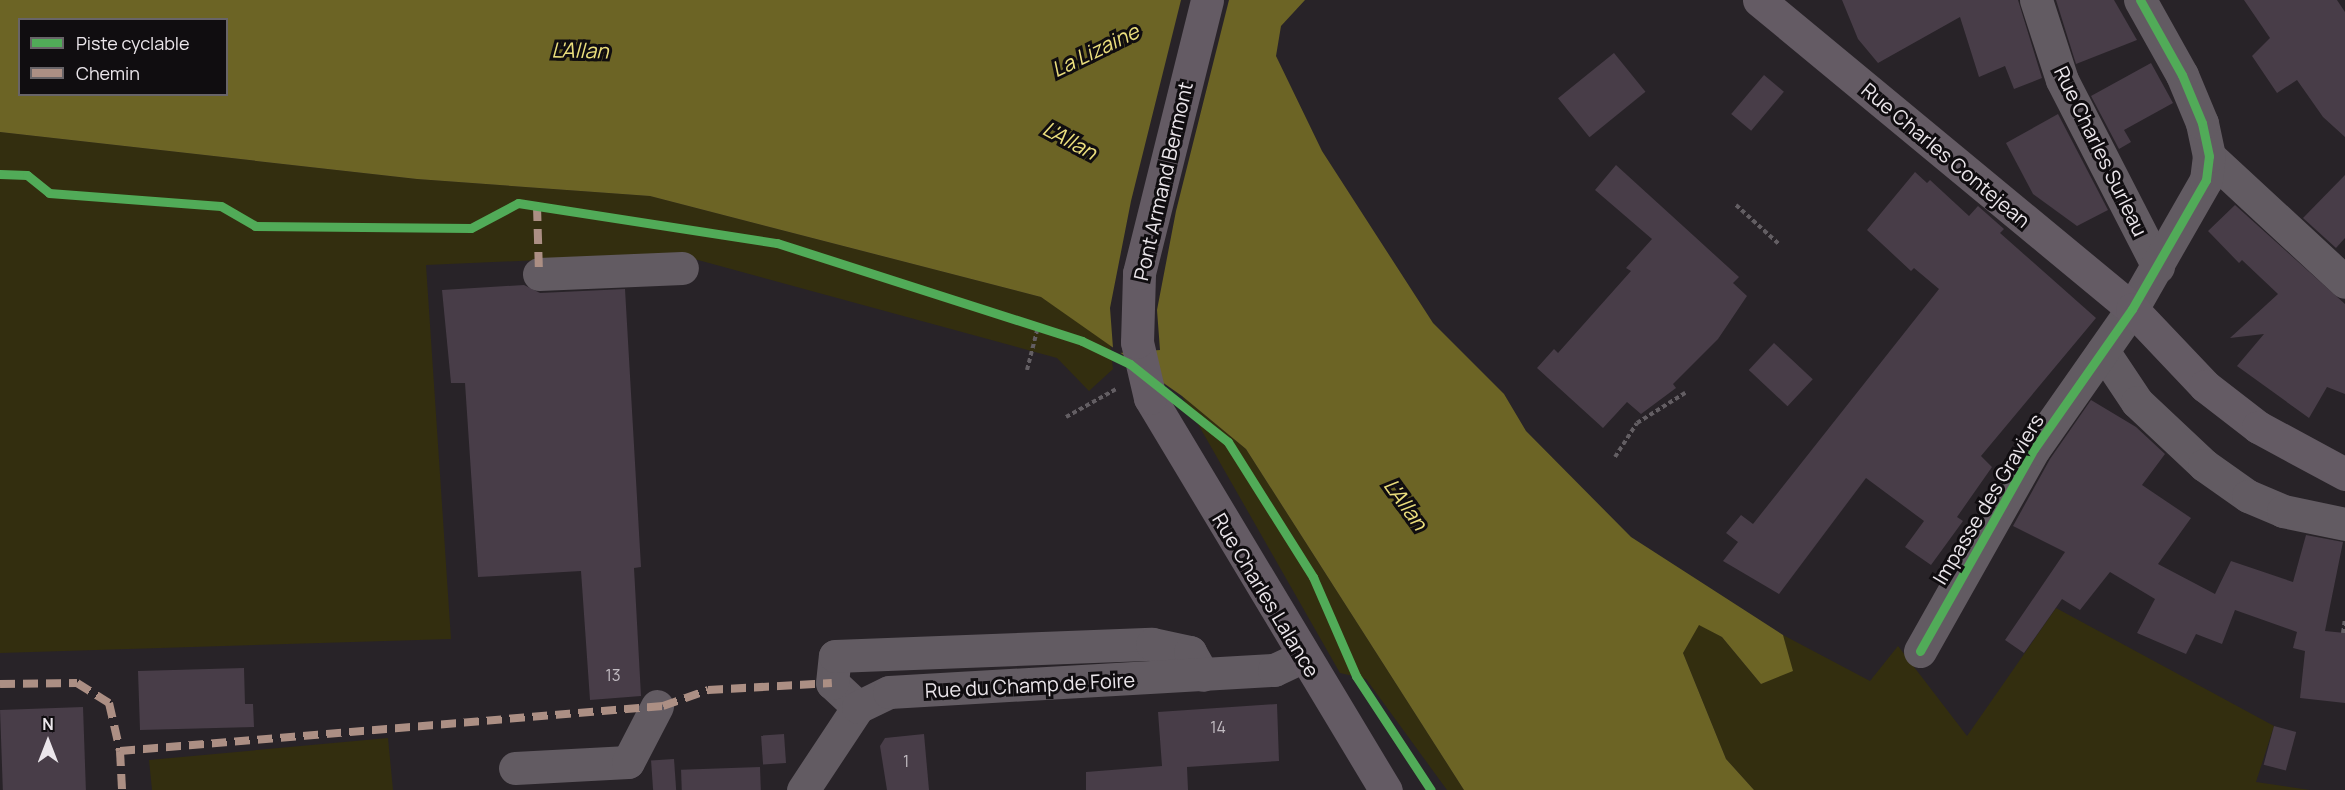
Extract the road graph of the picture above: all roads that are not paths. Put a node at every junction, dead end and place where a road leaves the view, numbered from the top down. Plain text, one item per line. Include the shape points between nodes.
1 (1207, 0) edge
2 (2036, 0) edge
3 (2140, 0) edge
4 (1771, 3) edge
5 (2209, 156) junction
6 (2158, 267) junction
7 (681, 268) dead end
8 (539, 274) dead end
9 (2345, 282) edge
10 (2132, 309) junction
11 (2103, 351) junction
12 (1150, 398) joint
13 (2345, 474) edge
14 (2345, 524) edge
15 (1920, 651) dead end
16 (1302, 657) junction
17 (1203, 675) junction
18 (657, 706) dead end
19 (858, 707) junction
20 (515, 768) dead end
21 (803, 790) edge
22 (1386, 790) edge

1 - 12 main road, Pont Armand Bermont, bridge via 1139,273 1137,342
2 - 6 street, Rue Charles Surleau via 2062,80
3 - 5 street via 2182,75 2202,123
4 - 10 main road, Rue Charles Contejean
5 - 6 street, Impasse des Graviers via 2198,201
5 - 9 street
6 - 10 street, Impasse des Graviers
7 - 8 street
10 - 11 street, Impasse des Graviers
10 - 13 main road, Rue Charles Contejean via 2205,386 2258,427
11 - 14 street via 2137,402 2204,465 2248,496 2283,511
11 - 15 street, Impasse des Graviers via 2034,449
12 - 16 main road, Rue Charles Lalance
16 - 17 street, Rue du Champ de Foire via 1274,670
16 - 22 main road, Rue Charles Lalance
17 - 19 street, Rue du Champ de Foire via 889,692
17 - 19 street via 1190,652 1152,644 835,656 832,683
18 - 20 street via 628,762
19 - 21 street

